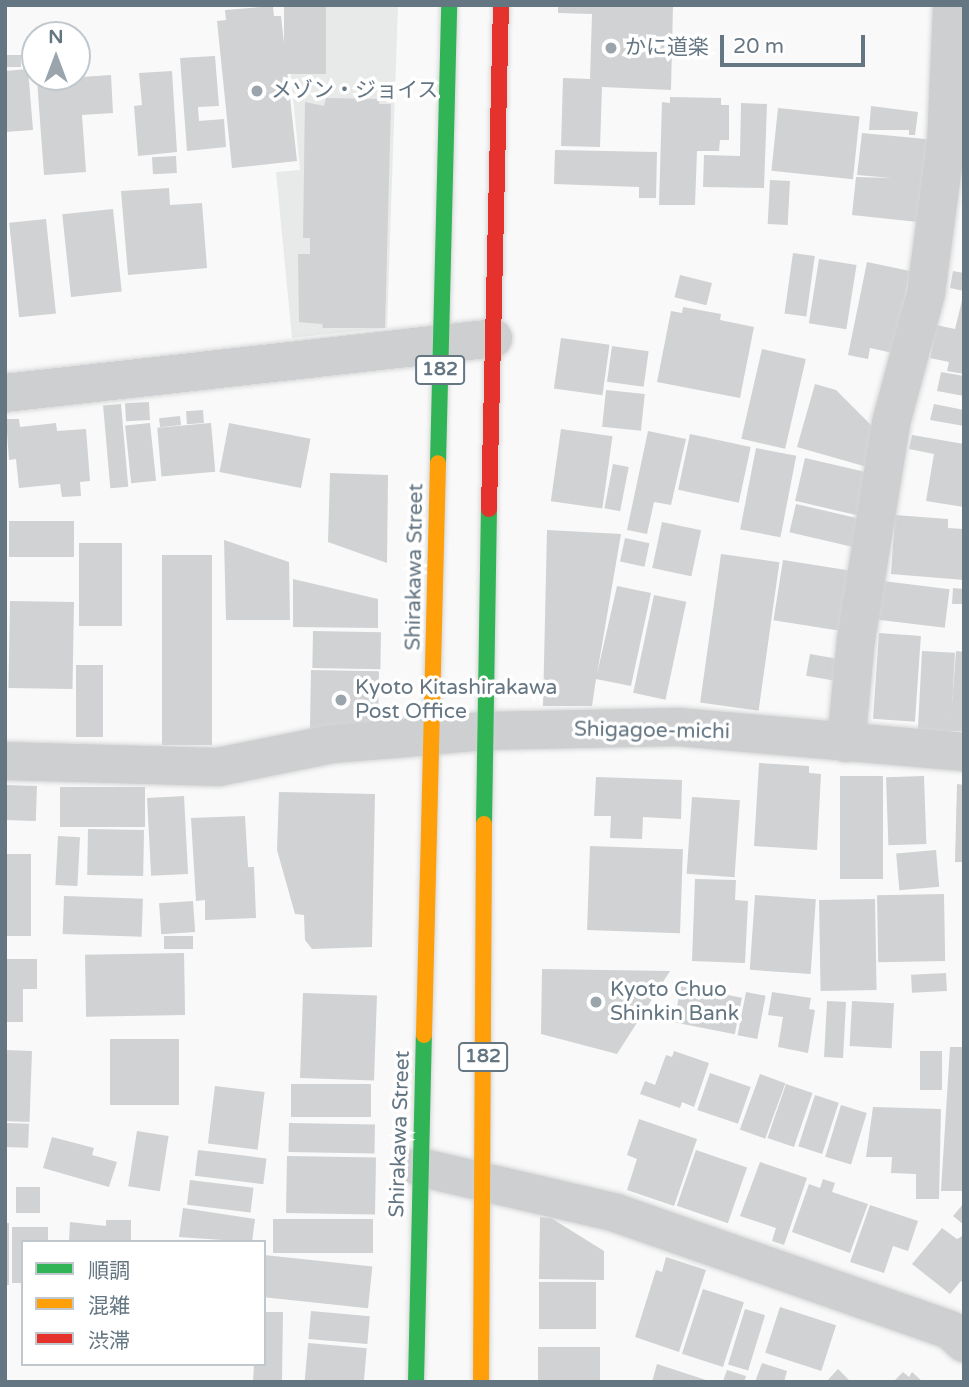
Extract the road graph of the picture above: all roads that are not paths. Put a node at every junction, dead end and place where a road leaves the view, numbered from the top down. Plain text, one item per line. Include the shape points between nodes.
1 (449, 5) edge
2 (501, 5) edge
3 (952, 5) edge
4 (493, 338) junction
5 (440, 345) junction
6 (5, 393) edge
7 (484, 731) junction
8 (434, 735) junction
9 (846, 743) junction
10 (964, 752) edge
11 (5, 761) edge
12 (419, 1167) junction
13 (482, 1179) junction
14 (964, 1343) edge
15 (416, 1382) edge
16 (481, 1382) edge

1 - 5 main road, Shirakawa Street / 182
2 - 4 main road, 182
3 - 9 street via 946,144 926,293 891,422 856,640
4 - 5 street
4 - 7 main road, 182
5 - 6 street
5 - 8 main road, Shirakawa Street / 182
7 - 8 street, Shigagoe-michi
7 - 9 street, Shigagoe-michi via 678,727
7 - 13 main road, 182
8 - 11 street, Shigagoe-michi via 332,744 219,767
8 - 12 main road, Shirakawa Street / 182
9 - 10 street, Shigagoe-michi
12 - 13 street
12 - 15 main road, Shirakawa Street / 182
13 - 14 street via 616,1213 950,1330
13 - 16 main road, 182

